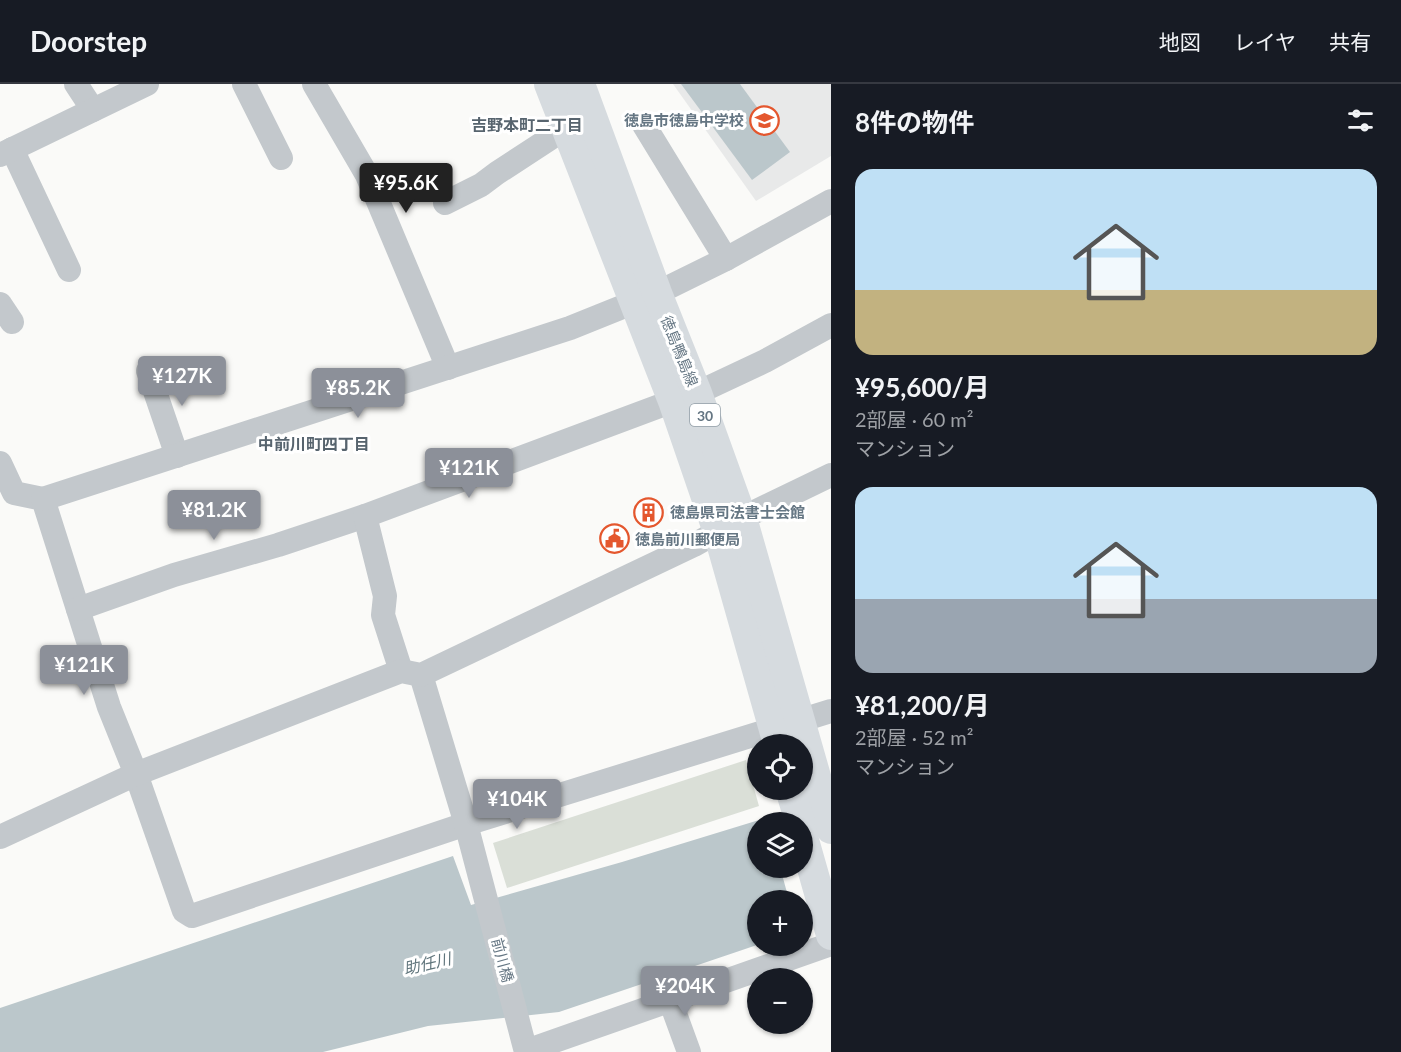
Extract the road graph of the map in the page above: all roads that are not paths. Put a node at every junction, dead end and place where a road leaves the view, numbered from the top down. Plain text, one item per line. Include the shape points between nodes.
1 (76, 84) edge
2 (147, 84) edge
3 (244, 84) edge
4 (314, 84) edge
5 (533, 84) edge
6 (549, 84) edge
7 (580, 84) edge
8 (93, 110) junction
9 (564, 123) junction
10 (644, 125) dead end
11 (3, 152) edge
12 (281, 158) dead end
13 (831, 201) edge
14 (445, 203) dead end
15 (726, 259) junction
16 (69, 270) dead end
17 (646, 297) junction
18 (831, 325) edge
19 (448, 368) junction
20 (148, 371) dead end
21 (685, 397) junction
22 (177, 456) junction
23 (0, 463) edge
24 (831, 475) edge
25 (43, 499) junction
26 (365, 516) junction
27 (730, 525) junction
28 (78, 609) junction
29 (411, 673) junction
30 (831, 711) edge
31 (784, 731) edge
32 (136, 774) junction
33 (466, 824) junction
34 (831, 829) edge
35 (0, 837) edge
36 (813, 873) edge
37 (830, 936) edge
38 (670, 1000) junction
39 (524, 1044) edge
40 (689, 1052) edge

1 - 8 street
2 - 8 street
3 - 12 street
4 - 19 street via 367,175
5 - 9 street
6 - 9 main road, 徳島鴨島線 / 30
7 - 17 main road, 徳島鴨島線 / 30
8 - 11 street
9 - 14 street via 482,185
9 - 17 main road, 徳島鴨島線 / 30
10 - 15 street
11 - 16 street
13 - 15 street
15 - 17 street
17 - 19 street via 570,328
17 - 21 main road, 徳島鴨島線 / 30
18 - 21 street via 765,361
19 - 22 street
20 - 22 street
21 - 26 street
21 - 27 main road, 徳島鴨島線 / 30
22 - 25 street
23 - 25 street via 14,493
24 - 27 street
25 - 28 street
26 - 28 street
26 - 29 street, 前川橋 via 385,596 383,615
27 - 29 street
27 - 31 main road, 徳島鴨島線 / 30
28 - 32 street via 109,707
29 - 32 street
29 - 33 street, 前川橋
30 - 31 street
31 - 33 street
31 - 34 main road, 徳島鴨島線 / 30 via 810,753
32 - 33 street via 184,911 192,916
32 - 35 street
33 - 39 street, 前川橋
36 - 37 main road
37 - 38 street
38 - 39 street
38 - 40 street

